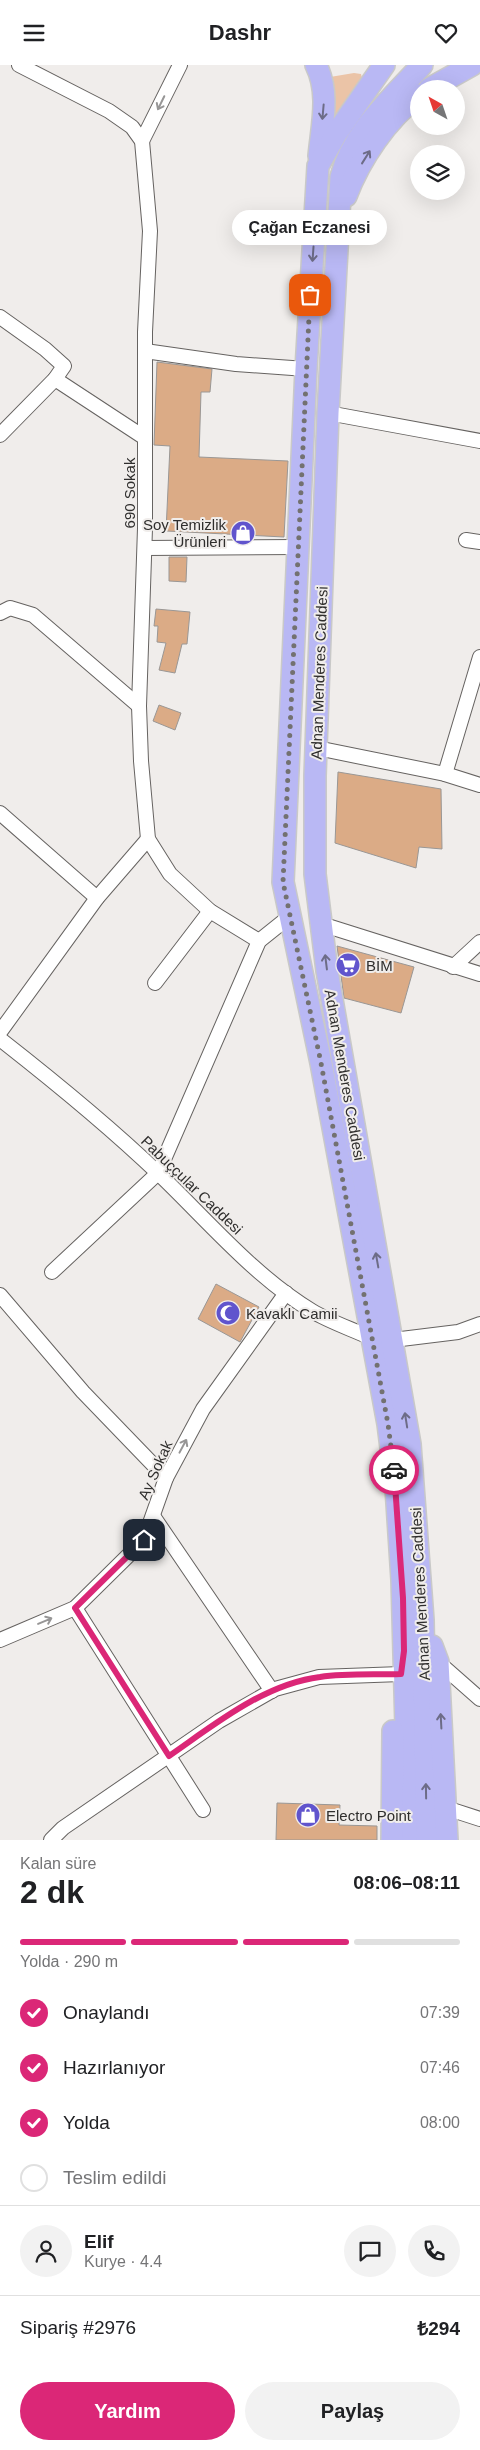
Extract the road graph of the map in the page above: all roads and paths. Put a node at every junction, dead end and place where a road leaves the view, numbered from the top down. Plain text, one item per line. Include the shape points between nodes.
1 (19, 65) edge
2 (180, 65) edge
3 (316, 65) edge
4 (384, 65) edge
5 (422, 65) edge
6 (472, 65) edge
7 (445, 80) edge
8 (410, 103) edge
9 (142, 141) junction
10 (318, 166) junction
11 (337, 217) junction
12 (0, 317) edge
13 (145, 351) junction
14 (306, 369) junction
15 (55, 379) junction
16 (328, 413) junction
17 (0, 435) edge
18 (145, 438) junction
19 (480, 441) edge
20 (299, 547) junction
21 (145, 548) junction
22 (0, 613) edge
23 (480, 657) edge
24 (139, 706) junction
25 (317, 748) junction
26 (446, 774) junction
27 (480, 785) edge
28 (0, 813) edge
29 (148, 839) junction
30 (96, 898) junction
31 (210, 911) junction
32 (289, 917) junction
33 (321, 924) junction
34 (259, 941) junction
35 (480, 942) edge
36 (453, 967) junction
37 (480, 974) edge
38 (155, 983) dead end
39 (0, 1031) edge
40 (0, 1039) edge
41 (158, 1173) junction
42 (52, 1272) dead end
43 (286, 1293) junction
44 (0, 1295) edge
45 (480, 1324) edge
46 (371, 1338) junction
47 (393, 1340) junction
48 (166, 1478) junction
49 (153, 1516) junction
50 (75, 1608) junction
51 (423, 1620) junction
52 (0, 1640) edge
53 (404, 1651) junction
54 (438, 1662) junction
55 (401, 1674) junction
56 (272, 1691) junction
57 (480, 1699) edge
58 (169, 1756) junction
59 (446, 1808) junction
60 (203, 1810) dead end
61 (480, 1819) edge
62 (51, 1840) edge
63 (392, 1840) edge
64 (408, 1840) edge
65 (426, 1840) edge
66 (447, 1840) edge

1 - 9 street via 109,111 132,127
2 -> 9 street
3 -> 10 main road via 324,99
4 - 10 main road, Adnan Menderes Caddesi
5 - 11 main road, Adnan Menderes Caddesi via 387,104 345,161
6 - 7 main road
11 -> 8 main road via 351,182 372,148 395,117
9 - 13 street, 690 Sokak via 150,231
10 -> 14 main road, Adnan Menderes Caddesi
11 - 16 main road, Adnan Menderes Caddesi
12 - 15 street via 64,366
13 - 14 street via 236,364
13 - 18 street, 690 Sokak
14 - 20 main road, Adnan Menderes Caddesi
15 - 17 street
15 - 18 street
16 - 19 street
16 - 25 main road, Adnan Menderes Caddesi
18 - 21 street, 690 Sokak
20 - 21 street
20 - 32 main road, Adnan Menderes Caddesi via 283,882
21 - 24 street, 690 Sokak
22 - 24 street via 10,608 32,615
23 - 26 street
24 - 29 street, 690 Sokak
25 - 26 street
25 - 33 main road, Adnan Menderes Caddesi via 315,874
26 - 27 street
28 - 30 street
29 - 30 street
29 - 31 street, 690 Sokak via 170,874
30 - 39 street
31 - 34 street, 690 Sokak
31 - 38 street
32 - 34 street
32 - 46 main road, Adnan Menderes Caddesi via 321,1063
33 - 36 street
47 -> 33 main road, Adnan Menderes Caddesi
34 - 41 street
35 - 36 street
36 - 37 street
40 - 41 street, Pabuççular Caddesi via 59,1085
41 - 42 street
41 - 43 street, Pabuççular Caddesi via 252,1265
43 - 46 street, Pabuççular Caddesi via 313,1312
48 -> 43 street, Ay Sokak via 203,1409
44 - 48 street via 83,1392
45 - 47 street via 458,1332
46 - 53 main road, Adnan Menderes Caddesi via 388,1424 396,1488
51 -> 47 main road, Adnan Menderes Caddesi via 410,1445
48 - 49 street, Ay Sokak
49 - 50 street, Ay Sokak via 144,1540
49 - 56 street
52 -> 50 street, Ay Sokak
50 - 58 street
51 - 54 main road
65 -> 51 main road, Adnan Menderes Caddesi
53 - 55 main road
53 - 64 main road, Adnan Menderes Caddesi
54 - 57 street
59 -> 54 main road
55 - 56 street via 319,1677
55 - 63 main road via 392,1752
56 - 58 street
58 - 60 street
58 - 62 street via 63,1827
59 - 61 street
59 - 66 main road

